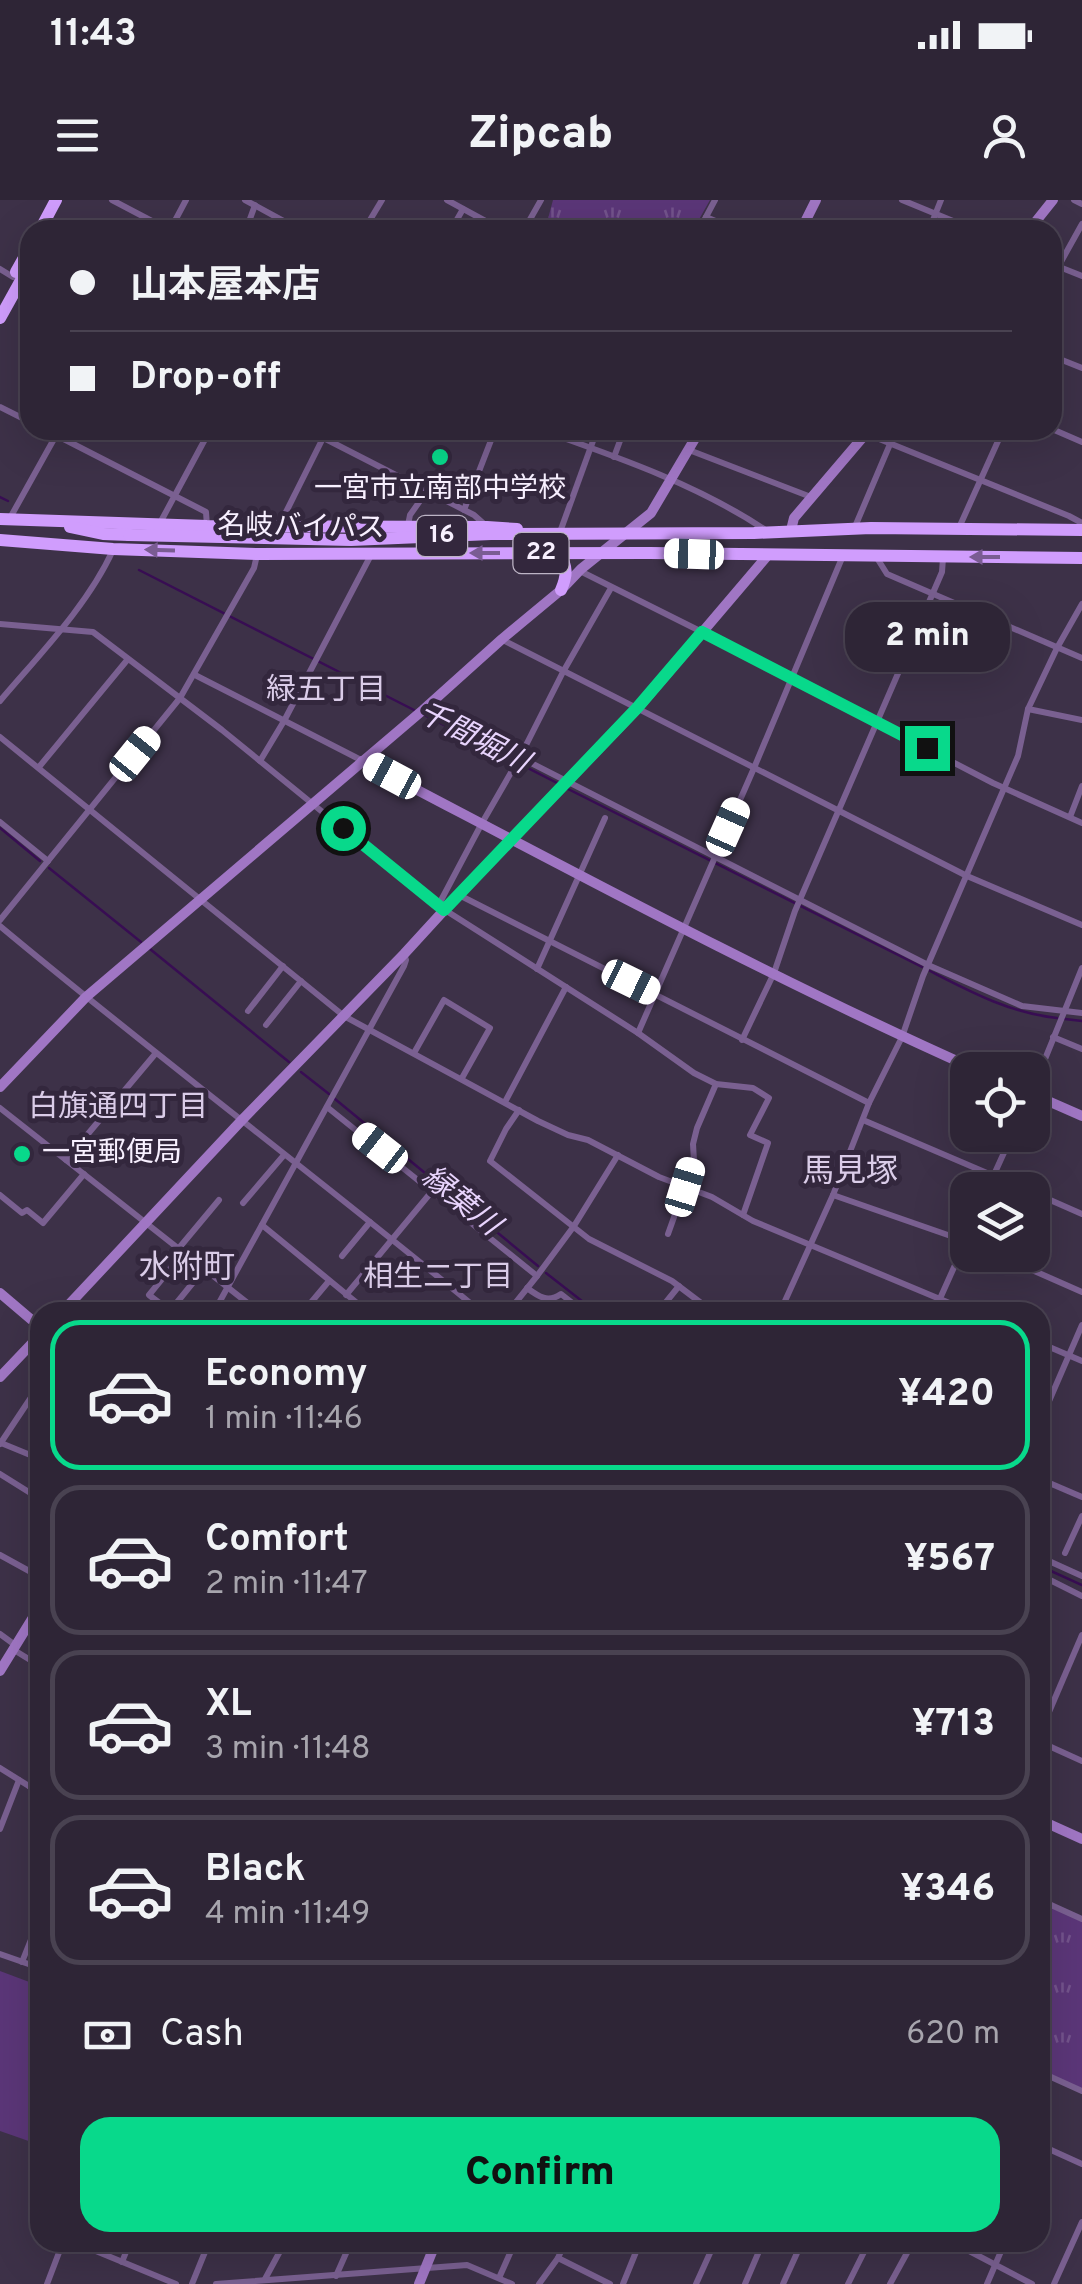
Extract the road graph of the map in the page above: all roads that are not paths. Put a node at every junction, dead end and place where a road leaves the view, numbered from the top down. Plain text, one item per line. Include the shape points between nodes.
1 (112, 200) edge
2 (245, 200) edge
3 (446, 200) edge
4 (716, 200) edge
5 (902, 200) edge
6 (942, 200) edge
7 (1054, 200) edge
8 (1074, 200) edge
9 (1082, 204) edge
10 (255, 206) junction
11 (463, 209) junction
12 (936, 214) junction
13 (706, 217) junction
14 (151, 220) edge
15 (250, 220) edge
16 (281, 220) edge
17 (457, 220) edge
18 (483, 220) edge
19 (704, 220) edge
20 (713, 220) edge
21 (933, 220) edge
22 (951, 220) edge
23 (1037, 220) edge
24 (1082, 224) edge
25 (1062, 254) edge
26 (20, 282) edge
27 (20, 283) edge
28 (0, 301) edge
29 (0, 318) edge
30 (54, 440) edge
31 (71, 440) edge
32 (205, 440) edge
33 (323, 440) edge
34 (328, 440) edge
35 (491, 440) edge
36 (569, 440) edge
37 (594, 440) edge
38 (620, 440) edge
39 (694, 440) edge
40 (857, 440) edge
41 (882, 440) edge
42 (892, 440) edge
43 (998, 440) edge
44 (890, 444) junction
45 (591, 448) junction
46 (689, 450) junction
47 (614, 458) junction
48 (670, 480) junction
49 (980, 481) junction
50 (427, 491) junction
51 (174, 496) junction
52 (811, 497) junction
53 (464, 510) junction
54 (5, 519) edge
55 (53, 521) junction
56 (159, 524) junction
57 (207, 526) junction
58 (279, 527) junction
59 (487, 527) junction
60 (408, 528) junction
61 (1082, 528) edge
62 (766, 530) junction
63 (791, 530) junction
64 (854, 530) junction
65 (630, 531) junction
66 (560, 532) junction
67 (957, 532) junction
68 (0, 540) edge
69 (114, 548) junction
70 (559, 553) junction
71 (257, 554) junction
72 (371, 554) junction
73 (601, 554) junction
74 (768, 556) junction
75 (843, 556) junction
76 (876, 557) junction
77 (943, 557) junction
78 (1082, 558) edge
79 (579, 571) junction
80 (611, 588) junction
81 (561, 590) junction
82 (932, 594) junction
83 (1082, 605) edge
84 (0, 624) edge
85 (61, 628) junction
86 (702, 632) junction
87 (502, 639) junction
88 (1057, 648) junction
89 (1082, 658) edge
90 (128, 659) junction
91 (563, 672) junction
92 (195, 675) junction
93 (792, 678) junction
94 (180, 698) junction
95 (0, 702) edge
96 (637, 708) junction
97 (1028, 709) junction
98 (422, 712) junction
99 (1082, 720) edge
100 (284, 721) junction
101 (877, 722) junction
102 (0, 737) edge
103 (362, 761) junction
104 (518, 761) junction
105 (260, 762) junction
106 (39, 768) junction
107 (754, 768) junction
108 (565, 784) junction
109 (1082, 786) edge
110 (1005, 788) junction
111 (313, 803) junction
112 (90, 809) junction
113 (839, 812) junction
114 (1070, 817) junction
115 (605, 818) dead end
116 (0, 822) edge
117 (1082, 822) edge
118 (482, 823) junction
119 (512, 839) junction
120 (48, 861) junction
121 (713, 861) junction
122 (578, 873) junction
123 (966, 876) junction
124 (458, 895) junction
125 (202, 899) junction
126 (798, 905) junction
127 (441, 908) junction
128 (0, 923) edge
129 (1082, 925) edge
130 (684, 928) junction
131 (550, 940) junction
132 (404, 954) junction
133 (283, 966) junction
134 (927, 966) junction
135 (1082, 968) edge
136 (537, 969) junction
137 (774, 973) junction
138 (301, 981) junction
139 (566, 987) junction
140 (656, 994) junction
141 (86, 997) junction
142 (248, 1011) dead end
143 (1082, 1012) edge
144 (1063, 1013) junction
145 (344, 1016) junction
146 (266, 1025) dead end
147 (368, 1031) junction
148 (638, 1033) junction
149 (902, 1036) junction
150 (1053, 1036) junction
151 (742, 1040) junction
152 (1082, 1049) edge
153 (1047, 1052) edge
154 (156, 1053) junction
155 (414, 1054) junction
156 (950, 1058) edge
157 (462, 1078) junction
158 (716, 1084) junction
159 (0, 1087) edge
160 (1050, 1101) edge
161 (505, 1102) junction
162 (869, 1103) junction
163 (328, 1106) junction
164 (0, 1108) edge
165 (519, 1110) junction
166 (1082, 1116) edge
167 (241, 1120) junction
168 (863, 1120) junction
169 (284, 1155) junction
170 (618, 1155) junction
171 (66, 1160) junction
172 (295, 1164) junction
173 (986, 1172) edge
174 (84, 1174) junction
175 (685, 1187) junction
176 (433, 1190) junction
177 (0, 1195) edge
178 (833, 1196) junction
179 (219, 1200) dead end
180 (1050, 1200) edge
181 (243, 1203) dead end
182 (1082, 1214) edge
183 (743, 1216) junction
184 (370, 1222) junction
185 (146, 1223) junction
186 (262, 1225) junction
187 (574, 1226) junction
188 (668, 1234) dead end
189 (950, 1234) edge
190 (392, 1239) junction
191 (809, 1245) junction
192 (181, 1250) junction
193 (342, 1256) dead end
194 (204, 1269) junction
195 (952, 1272) edge
196 (1037, 1272) edge
197 (536, 1276) junction
198 (329, 1281) junction
199 (679, 1286) junction
200 (228, 1287) junction
201 (528, 1288) junction
202 (1082, 1292) edge
203 (0, 1294) edge
204 (346, 1295) junction
205 (940, 1299) junction
206 (71, 1302) edge
207 (158, 1302) edge
208 (177, 1302) edge
209 (220, 1302) edge
210 (247, 1302) edge
211 (311, 1302) edge
212 (355, 1302) edge
213 (469, 1302) edge
214 (516, 1302) edge
215 (571, 1302) edge
216 (666, 1302) edge
217 (700, 1302) edge
218 (785, 1302) edge
219 (939, 1302) edge
220 (947, 1302) edge
221 (30, 1319) edge
222 (1082, 1325) edge
223 (30, 1346) edge
224 (1050, 1346) edge
225 (1069, 1355) junction
226 (1082, 1361) edge
227 (0, 1377) edge
228 (30, 1399) edge
229 (1050, 1399) edge
230 (0, 1444) edge
231 (30, 1455) edge
232 (0, 1474) edge
233 (1050, 1483) edge
234 (30, 1493) edge
235 (1082, 1497) edge
236 (1082, 1516) edge
237 (1065, 1553) dead end
238 (1, 1557) edge
239 (1050, 1562) edge
240 (30, 1572) edge
241 (1082, 1576) edge
242 (1050, 1580) edge
243 (1082, 1596) edge
244 (30, 1622) edge
245 (0, 1634) edge
246 (1082, 1635) edge
247 (14, 1648) junction
248 (30, 1659) edge
249 (0, 1671) edge
250 (1050, 1710) edge
251 (1050, 1747) edge
252 (1082, 1762) edge
253 (0, 1768) edge
254 (19, 1780) junction
255 (29, 1786) edge
256 (1050, 1825) edge
257 (0, 1829) edge
258 (1082, 1839) edge
259 (1050, 1904) edge
260 (1082, 1918) edge
261 (30, 1942) edge
262 (0, 1954) edge
263 (22, 1962) junction
264 (30, 1965) edge
265 (1050, 2077) edge
266 (1082, 2091) edge
267 (1050, 2150) edge
268 (1082, 2164) edge
269 (1082, 2222) edge
270 (59, 2252) edge
271 (98, 2252) edge
272 (126, 2252) edge
273 (205, 2252) edge
274 (281, 2252) edge
275 (347, 2252) edge
276 (432, 2252) edge
277 (511, 2252) edge
278 (561, 2252) edge
279 (636, 2252) edge
280 (710, 2252) edge
281 (758, 2252) edge
282 (797, 2252) edge
283 (864, 2252) edge
284 (908, 2252) edge
285 (971, 2252) edge
286 (1001, 2252) edge
287 (558, 2258) junction
288 (122, 2262) junction
289 (995, 2265) junction
290 (426, 2266) junction
291 (336, 2276) junction
292 (499, 2278) junction
293 (266, 2279) junction
294 (47, 2284) edge
295 (176, 2284) edge
296 (192, 2284) edge
297 (216, 2284) edge
298 (418, 2284) edge
299 (512, 2284) edge
300 (539, 2284) edge
301 (610, 2284) edge
302 (623, 2284) edge
303 (696, 2284) edge
304 (745, 2284) edge
305 (782, 2284) edge
306 (848, 2284) edge
307 (890, 2284) edge
308 (988, 2284) edge
309 (1032, 2284) edge
310 (1054, 2284) edge

1 - 14 street
2 - 10 street
3 - 11 street
4 - 13 street
5 - 12 street
6 - 12 street
7 - 23 street
8 - 9 street
10 - 15 street
10 - 16 street
11 - 17 street
11 - 18 street
12 - 21 street
12 - 22 street
13 - 19 street
13 - 20 street
24 - 25 street
26 - 28 highway
27 - 29 highway
30 - 54 street
31 - 51 street
32 - 51 street
33 - 58 street
34 - 50 street
35 - 53 street
36 - 45 street
37 - 45 street
38 - 47 street
39 - 46 street
40 - 52 street
41 - 44 street
42 - 44 street
43 - 49 street
44 - 49 street
44 - 64 street
45 - 47 street
45 - 66 street
46 - 48 street
46 - 52 street
47 - 48 street
48 - 62 street
48 - 65 street
49 - 61 street via 1070,516
49 - 67 street
50 - 53 street
50 - 60 street
51 - 56 street
51 - 57 street via 206,512
52 - 63 street
53 - 59 street
54 - 55 highway, 名岐バイパス / 22
55 - 56 highway, 名岐バイパス / 22
55 - 61 highway, 16, bridge via 129,535 351,540
56 - 57 highway, 名岐バイパス / 22
57 - 58 highway, 名岐バイパス / 22
58 - 60 highway, 名岐バイパス / 22
59 - 60 highway, 名岐バイパス / 22
59 - 66 highway, 名岐バイパス / 22
61 - 67 highway, 名岐バイパス / 22
62 - 63 highway, 名岐バイパス / 22
62 - 65 highway, 名岐バイパス / 22
63 - 64 highway, 名岐バイパス / 22
64 - 67 highway, 名岐バイパス / 22
65 - 66 highway, 名岐バイパス / 22
65 - 73 street
68 - 69 highway, 名岐バイパス / 22
71 -> 69 highway, 名岐バイパス / 22
69 - 85 street
70 -> 72 highway, 名岐バイパス / 22
70 - 73 highway, 名岐バイパス / 22
70 - 81 highway via 567,577
71 - 72 highway, 名岐バイパス / 22
71 - 92 street
72 - 100 street
73 - 74 highway, 名岐バイパス / 22
73 - 79 street
74 - 75 highway, 名岐バイパス / 22
74 - 86 street
75 - 76 highway, 名岐バイパス / 22
75 - 93 street
76 - 77 highway, 名岐バイパス / 22
76 - 82 street via 887,574
78 -> 77 highway, 名岐バイパス / 22
77 - 82 street
79 - 80 street
79 - 81 street
80 - 86 street
80 - 91 street
81 - 87 street
82 - 88 street
82 - 101 street
83 - 88 street
84 - 85 street
85 - 90 street via 93,632
85 - 95 street
86 - 93 street
86 - 96 street
87 - 91 street
87 - 98 street
88 - 89 street
88 - 97 street
90 - 94 street
90 - 106 street
91 - 96 street
91 - 104 street
92 - 94 street
92 - 100 street
93 - 101 street
93 - 107 street
94 - 105 street
94 - 112 street
96 - 107 street
96 - 108 street
97 - 99 street
97 - 110 street
98 - 103 street
98 - 104 street
100 - 103 street
100 - 105 street
101 - 110 street
101 - 113 street
102 - 106 street
103 - 111 street
103 - 118 street
104 - 108 street
104 - 118 street
105 - 111 street
106 - 112 street
107 - 113 street
107 - 121 street
108 - 119 street
108 - 121 street
109 - 114 street
110 - 114 street
110 - 123 street
111 - 125 street
111 - 127 street
112 - 120 street
112 - 125 street
113 - 123 street
113 - 126 street
114 - 117 street
115 - 122 street
116 - 120 street
118 - 119 street
118 - 127 street
119 - 122 street
119 - 124 street
120 - 128 street
121 - 126 street
121 - 130 street
122 - 130 street
122 - 131 street
123 - 129 street
123 - 134 street
124 - 127 street
124 - 131 street
125 - 133 street
125 - 141 street
126 - 134 street
126 - 137 street
127 - 132 street
127 - 136 street
128 - 141 street
130 - 137 street
130 - 140 street
131 - 136 street
131 - 140 street
132 - 145 street
132 - 147 street via 404,966
133 - 138 street
133 - 142 street
134 - 144 street via 1022,1006
134 - 149 street
135 - 144 street
136 - 139 street
137 - 149 street
137 - 151 street
138 - 145 street
138 - 146 street
139 - 148 street
139 - 161 street
140 - 148 street
140 - 151 street
141 - 154 street
141 - 159 street
143 - 144 street
144 - 150 street
145 - 147 street
145 - 167 street
147 - 155 street
147 - 163 street
148 - 158 street
149 - 156 street
149 - 162 street
150 - 152 street
150 - 153 street
151 - 162 street
154 - 167 street
154 - 171 street
155 - 157 street
155 - 157 street via 444,1000 490,1028
157 - 161 street
158 - 175 street via 697,1128
158 - 183 street via 753,1088 768,1098 750,1134 768,1143
160 - 166 street
161 - 165 street
162 - 168 street
163 - 172 street
163 - 176 street
164 - 171 street
165 - 170 street
165 - 187 street via 490,1161
167 - 169 street
167 - 185 street
168 - 173 street
168 - 178 street
169 - 172 street
169 - 181 street
170 - 175 street
170 - 187 street
171 - 174 street
172 - 184 street
172 - 186 street
174 - 177 street via 43,1223
174 - 185 street
175 - 183 street
175 - 188 street
176 - 190 street
176 - 197 street
178 - 189 street
178 - 191 street
179 - 192 street
180 - 182 street
183 - 191 street
184 - 190 street
184 - 193 street
185 - 192 street
185 - 206 street
186 - 198 street
186 - 200 street
187 - 197 street
187 - 199 street
190 - 204 street
190 - 213 street
191 - 205 street
191 - 218 street
192 - 194 street
192 - 207 street via 149,1295
194 - 200 street
194 - 208 street
195 - 205 street
196 - 202 street
197 - 201 street
198 - 204 street
198 - 211 street
199 - 216 street
199 - 217 street
200 - 209 street
200 - 210 street
201 - 214 street
201 - 215 street
203 - 221 street
204 - 212 street
205 - 219 street
205 - 220 street
222 - 225 street
223 - 227 street
224 - 225 street
225 - 226 street
225 - 229 street
228 - 230 street
230 - 231 street
232 - 234 street
233 - 235 street
236 - 237 street
238 - 240 street
239 - 241 street
242 - 243 street
244 - 247 street
245 - 247 street
246 - 250 street
247 - 248 street
247 - 249 street
251 - 252 street
253 - 254 street
254 - 255 street
254 - 257 street
256 - 258 street
259 - 260 street
261 - 263 street
262 - 263 street
263 - 264 street
265 - 266 street
267 - 268 street
269 - 310 street
270 - 294 street
271 - 288 street
272 - 288 street
273 - 296 street
274 - 293 street
275 - 291 street
276 - 290 street
277 - 292 street
278 - 287 street
279 - 302 street
280 - 303 street
281 - 304 street
282 - 305 street
283 - 306 street
284 - 307 street
285 - 289 street
286 - 289 street
287 - 300 street
287 - 301 street
288 - 295 street
289 - 308 street
289 - 309 street
290 - 291 street
290 - 292 street via 467,2264
290 - 298 street
291 - 293 street
292 - 299 street
293 - 297 street

